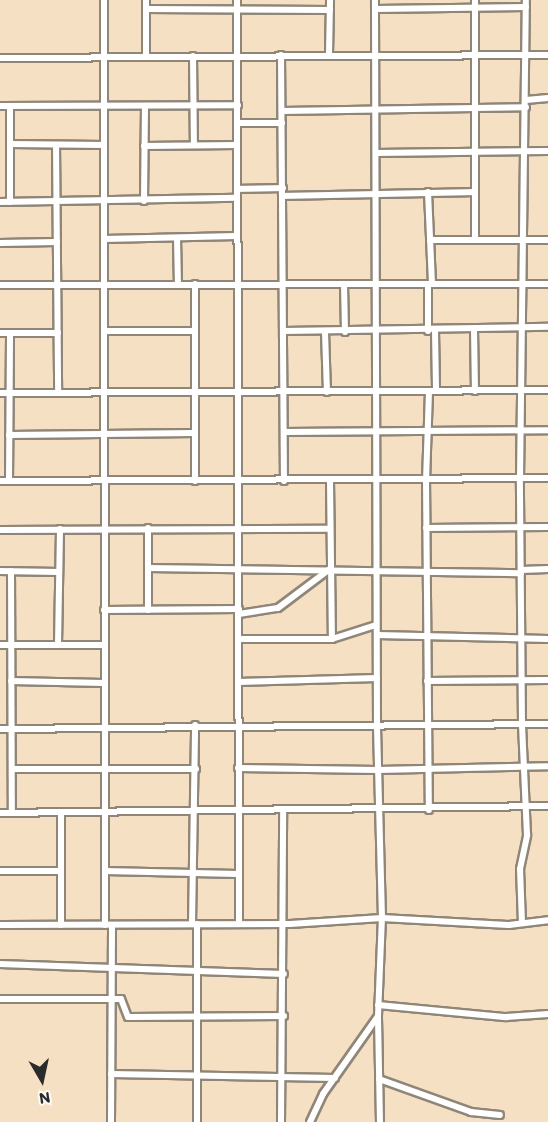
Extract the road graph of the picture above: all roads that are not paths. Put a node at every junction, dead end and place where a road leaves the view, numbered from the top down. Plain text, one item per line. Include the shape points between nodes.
1 (104, 0) edge
2 (146, 0) edge
3 (237, 0) edge
4 (330, 0) edge
5 (375, 0) edge
6 (475, 0) edge
7 (526, 4) edge
8 (475, 8) junction
9 (146, 9) junction
10 (237, 9) junction
11 (375, 9) junction
12 (330, 10) junction
13 (329, 54) junction
14 (376, 54) junction
15 (476, 54) junction
16 (526, 54) junction
17 (237, 55) junction
18 (281, 55) junction
19 (548, 55) edge
20 (193, 56) junction
21 (105, 57) junction
22 (146, 57) junction
23 (0, 58) edge
24 (548, 98) edge
25 (526, 103) junction
26 (145, 105) junction
27 (193, 105) junction
28 (238, 105) junction
29 (0, 106) edge
30 (10, 106) junction
31 (105, 106) junction
32 (475, 108) junction
33 (376, 110) junction
34 (282, 111) junction
35 (237, 123) junction
36 (282, 123) junction
37 (10, 144) junction
38 (56, 145) junction
39 (105, 145) junction
40 (194, 145) junction
41 (237, 145) junction
42 (144, 146) junction
43 (525, 151) junction
44 (548, 151) edge
45 (475, 152) junction
46 (376, 153) junction
47 (283, 188) junction
48 (237, 189) junction
49 (428, 192) junction
50 (475, 192) junction
51 (376, 193) junction
52 (283, 196) junction
53 (237, 198) junction
54 (144, 201) junction
55 (0, 202) edge
56 (10, 202) junction
57 (57, 202) junction
58 (104, 202) junction
59 (237, 236) junction
60 (177, 238) junction
61 (104, 239) junction
62 (430, 240) junction
63 (475, 240) junction
64 (524, 240) junction
65 (548, 240) edge
66 (57, 242) junction
67 (0, 243) edge
68 (178, 284) junction
69 (195, 284) junction
70 (237, 284) junction
71 (284, 284) junction
72 (344, 284) junction
73 (376, 284) junction
74 (430, 284) junction
75 (523, 284) junction
76 (548, 284) edge
77 (0, 285) edge
78 (58, 285) junction
79 (104, 285) junction
80 (548, 327) edge
81 (522, 328) junction
82 (474, 329) junction
83 (195, 331) junction
84 (284, 331) junction
85 (431, 331) junction
86 (104, 332) junction
87 (325, 332) junction
88 (345, 332) junction
89 (376, 332) junction
90 (0, 333) edge
91 (10, 333) junction
92 (58, 333) junction
93 (521, 390) junction
94 (548, 390) edge
95 (432, 391) junction
96 (475, 391) junction
97 (195, 392) junction
98 (237, 392) junction
99 (284, 392) junction
100 (327, 392) junction
101 (376, 392) junction
102 (0, 393) edge
103 (10, 393) junction
104 (58, 393) junction
105 (104, 393) junction
106 (521, 430) junction
107 (548, 430) edge
108 (428, 431) junction
109 (284, 432) junction
110 (376, 432) junction
111 (195, 433) junction
112 (104, 434) junction
113 (9, 435) junction
114 (548, 478) edge
115 (520, 479) junction
116 (330, 480) junction
117 (376, 480) junction
118 (426, 480) junction
119 (0, 481) edge
120 (9, 481) junction
121 (104, 481) junction
122 (195, 481) junction
123 (237, 481) junction
124 (284, 481) junction
125 (520, 527) junction
126 (548, 527) edge
127 (104, 528) junction
128 (148, 528) junction
129 (240, 528) junction
130 (426, 528) junction
131 (60, 529) junction
132 (330, 529) junction
133 (0, 530) edge
134 (240, 567) junction
135 (148, 568) junction
136 (331, 569) junction
137 (376, 569) junction
138 (548, 569) edge
139 (426, 570) junction
140 (0, 571) edge
141 (11, 571) junction
142 (521, 571) junction
143 (59, 572) junction
144 (104, 610) junction
145 (148, 610) junction
146 (239, 611) junction
147 (376, 625) junction
148 (376, 635) junction
149 (427, 636) junction
150 (521, 638) junction
151 (239, 639) junction
152 (332, 639) junction
153 (548, 639) edge
154 (0, 645) edge
155 (11, 645) junction
156 (58, 645) junction
157 (103, 645) junction
158 (376, 678) junction
159 (522, 680) junction
160 (548, 680) edge
161 (11, 681) junction
162 (427, 681) junction
163 (238, 682) junction
164 (103, 683) junction
165 (548, 723) edge
166 (522, 724) junction
167 (195, 725) junction
168 (238, 725) junction
169 (428, 725) junction
170 (103, 726) junction
171 (377, 726) junction
172 (12, 728) junction
173 (0, 729) edge
174 (524, 765) junction
175 (548, 766) edge
176 (238, 768) junction
177 (12, 769) junction
178 (104, 769) junction
179 (196, 769) junction
180 (429, 769) junction
181 (378, 771) junction
182 (548, 806) edge
183 (527, 807) junction
184 (429, 810) junction
185 (379, 811) junction
186 (0, 813) edge
187 (12, 813) junction
188 (62, 813) junction
189 (104, 813) junction
190 (196, 813) junction
191 (238, 813) junction
192 (283, 813) junction
193 (0, 871) edge
194 (61, 871) junction
195 (105, 871) junction
196 (194, 873) junction
197 (238, 874) junction
198 (382, 918) junction
199 (548, 920) edge
200 (522, 923) junction
201 (195, 924) junction
202 (239, 924) junction
203 (285, 924) junction
204 (0, 925) edge
205 (61, 925) junction
206 (108, 925) junction
207 (0, 964) edge
208 (111, 971) junction
209 (196, 972) junction
210 (284, 974) junction
211 (0, 999) edge
212 (111, 999) junction
213 (378, 1005) junction
214 (548, 1014) edge
215 (284, 1016) junction
216 (378, 1016) junction
217 (196, 1017) junction
218 (111, 1074) junction
219 (196, 1075) junction
220 (282, 1077) junction
221 (335, 1078) junction
222 (379, 1079) junction
223 (500, 1115) dead end
224 (111, 1122) edge
225 (197, 1122) edge
226 (281, 1122) edge
227 (310, 1122) edge
228 (380, 1122) edge

1 - 21 street
2 - 9 street
3 - 10 street
4 - 12 street
5 - 11 street
6 - 8 street
7 - 8 street
7 - 16 street
8 - 11 street
8 - 15 street
9 - 10 street
9 - 22 street
10 - 12 street
10 - 17 street
11 - 14 street
12 - 13 street
13 - 14 street
13 - 18 street
14 - 15 street
14 - 33 street
15 - 16 street
15 - 32 street
16 - 19 street
16 - 25 street
17 - 18 street
17 - 20 street
17 - 28 street
18 - 34 street
20 - 22 street
20 - 27 street
21 - 22 street
21 - 23 street
21 - 31 street
24 - 25 street
25 - 32 street
25 - 43 street
26 - 27 street
26 - 31 street
26 - 42 street
27 - 28 street
27 - 40 street
28 - 35 street
29 - 30 street
30 - 31 street
30 - 37 street
31 - 39 street
32 - 33 street
32 - 45 street
33 - 34 street
33 - 46 street
34 - 36 street
35 - 36 street
35 - 41 street
36 - 47 street
37 - 38 street
37 - 56 street
38 - 39 street
38 - 57 street
39 - 58 street
40 - 41 street
40 - 42 street
41 - 48 street
42 - 54 street
43 - 44 street
43 - 45 street
43 - 64 street
45 - 46 street
45 - 50 street
46 - 51 street
47 - 48 street
47 - 52 street
48 - 53 street
49 - 50 street
49 - 51 street
49 - 62 street
50 - 63 street
51 - 52 street
51 - 73 street
52 - 71 street
53 - 54 street
53 - 59 street
54 - 58 street
55 - 56 street
56 - 57 street
57 - 58 street
57 - 66 street
58 - 61 street
59 - 60 street
59 - 70 street
60 - 61 street
60 - 68 street
61 - 79 street
62 - 63 street
62 - 74 street
63 - 64 street
64 - 65 street
64 - 75 street
66 - 67 street
66 - 78 street
68 - 69 street
68 - 79 street
69 - 70 street
69 - 83 street
70 - 71 street
70 - 98 street
71 - 72 street
71 - 84 street
72 - 73 street
72 - 88 street
73 - 74 street
73 - 89 street
74 - 75 street
74 - 85 street
75 - 76 street
75 - 81 street
77 - 78 street
78 - 79 street
78 - 92 street
79 - 86 street
80 - 81 street
81 - 82 street
81 - 93 street
82 - 85 street
82 - 96 street
83 - 86 street
83 - 97 street
84 - 87 street
84 - 99 street
85 - 89 street
85 - 95 street
86 - 105 street
87 - 88 street
87 - 100 street
88 - 89 street
89 - 101 street
90 - 91 street
91 - 92 street
91 - 103 street
92 - 104 street
93 - 94 street
93 - 96 street
93 - 106 street
95 - 96 street
95 - 101 street
95 - 108 street
97 - 98 street
97 - 105 street
97 - 111 street
98 - 99 street
98 - 123 street
99 - 100 street
99 - 109 street
100 - 101 street
101 - 110 street
102 - 103 street
103 - 104 street
103 - 113 street
104 - 105 street
105 - 112 street
106 - 107 street
106 - 108 street
106 - 115 street
108 - 110 street
108 - 118 street
109 - 110 street
109 - 124 street
110 - 117 street
111 - 112 street
111 - 122 street
112 - 113 street
112 - 121 street
113 - 120 street
114 - 115 street
115 - 118 street
115 - 125 street
116 - 117 street
116 - 124 street
116 - 132 street
117 - 118 street
117 - 137 street
118 - 130 street
119 - 120 street
120 - 121 street
121 - 122 street
121 - 127 street
122 - 123 street
123 - 124 street
123 - 129 street
125 - 126 street
125 - 130 street
125 - 142 street
127 - 128 street
127 - 131 street
127 - 144 street
128 - 129 street
128 - 135 street
129 - 132 street
129 - 134 street
130 - 139 street
131 - 133 street
131 - 143 street
132 - 136 street
134 - 135 street
134 - 136 street
134 - 146 street
135 - 145 street
136 - 137 street
136 - 146 street via 278,608
136 - 152 street
137 - 139 street
137 - 147 street
138 - 142 street
139 - 142 street
139 - 149 street
140 - 141 street
141 - 143 street
141 - 155 street
142 - 150 street
143 - 156 street
144 - 145 street
144 - 157 street
145 - 146 street
146 - 151 street
147 - 148 street
147 - 152 street
148 - 149 street
148 - 158 street
149 - 150 street
149 - 162 street
150 - 153 street
150 - 159 street
151 - 152 street
151 - 163 street
154 - 155 street
155 - 156 street
155 - 161 street
156 - 157 street
157 - 164 street
158 - 163 street
158 - 171 street
159 - 160 street
159 - 162 street
159 - 166 street
161 - 164 street
161 - 172 street
162 - 169 street
163 - 168 street
164 - 170 street
165 - 166 street
166 - 169 street
166 - 174 street
167 - 168 street
167 - 170 street
167 - 179 street
168 - 171 street
168 - 176 street
169 - 171 street
169 - 180 street
170 - 172 street
170 - 178 street
171 - 181 street
172 - 173 street
172 - 177 street
174 - 175 street
174 - 180 street
174 - 183 street
176 - 181 street
176 - 191 street
177 - 178 street
177 - 187 street
178 - 179 street
178 - 189 street
179 - 190 street
180 - 181 street
180 - 184 street
181 - 185 street
182 - 183 street
183 - 184 street
183 - 200 street via 527,835 520,869
184 - 185 street
185 - 192 street
185 - 198 street
186 - 187 street
187 - 188 street
188 - 189 street
188 - 194 street
189 - 190 street
189 - 195 street
190 - 191 street
190 - 196 street
191 - 192 street
191 - 197 street
192 - 203 street
193 - 194 street
194 - 205 street
195 - 196 street
195 - 206 street
196 - 197 street
196 - 201 street
197 - 202 street
198 - 200 street
198 - 203 street
198 - 213 street
199 - 200 street
201 - 202 street
201 - 206 street
201 - 209 street
202 - 203 street
203 - 210 street
204 - 205 street
205 - 206 street
206 - 208 street
207 - 208 street
208 - 209 street
208 - 212 street
209 - 210 street
209 - 217 street
210 - 215 street
211 - 212 street
212 - 217 street via 121,999 128,1017
212 - 218 street
213 - 214 street via 506,1017
213 - 216 street
215 - 217 street
215 - 220 street
216 - 221 street
216 - 222 street
217 - 219 street
218 - 219 street
218 - 224 street
219 - 220 street
219 - 225 street
220 - 221 street
220 - 226 street
221 - 227 street
222 - 223 street via 471,1112
222 - 228 street

